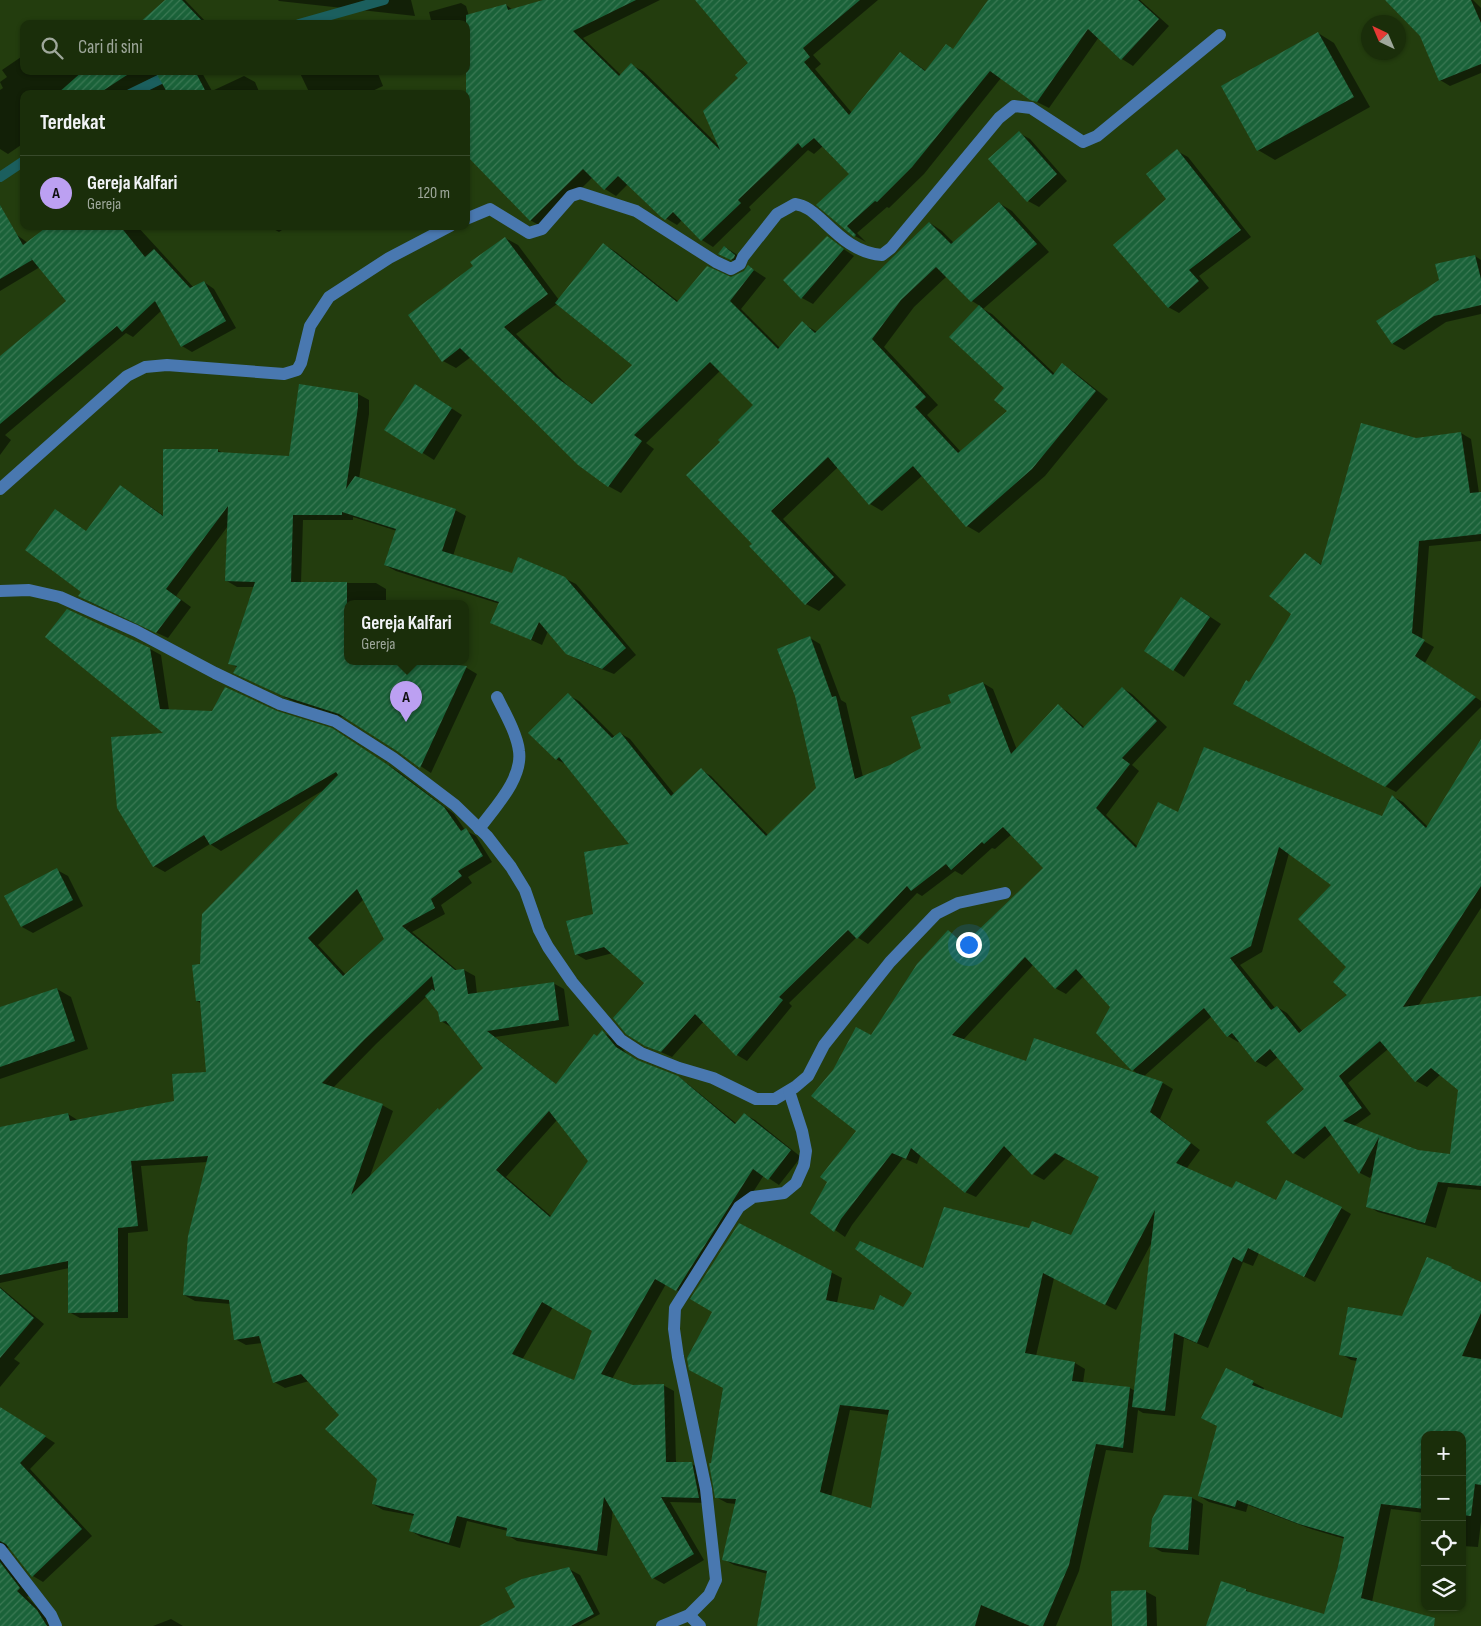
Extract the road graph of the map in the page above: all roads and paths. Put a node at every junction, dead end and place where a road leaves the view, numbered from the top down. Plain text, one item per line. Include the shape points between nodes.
1 (1220, 35) dead end
2 (470, 217) edge
3 (442, 230) edge
4 (0, 489) edge
5 (0, 591) edge
6 (498, 697) dead end
7 (479, 829) junction
8 (1005, 893) dead end
9 (790, 1091) junction
10 (0, 1549) edge
11 (689, 1615) junction
12 (56, 1626) edge
13 (662, 1626) edge
14 (700, 1626) edge

1 - 2 street via 1116,122 1082,142 1032,108 1014,106 999,118 882,255 869,254 849,244 805,206 795,204 777,214 740,264 731,269 636,211 580,193 571,196 542,229 529,233 490,208
3 - 4 street via 389,258 329,297 310,326 302,363 297,370 284,374 175,365 145,367 127,376
5 - 7 street via 29,590 60,597 136,631 280,704 334,721 393,758 455,805
6 - 7 street via 520,751 517,770 506,793
7 - 9 street via 512,867 548,947 572,982 622,1040 640,1053 713,1078 756,1100 775,1099
8 - 9 street via 958,903 936,914 890,962 824,1045 808,1076
9 - 11 street via 806,1151 796,1183 784,1193 753,1197 739,1207 675,1308 678,1357 706,1489 716,1580 709,1595
10 - 12 street
11 - 13 street
11 - 14 street

